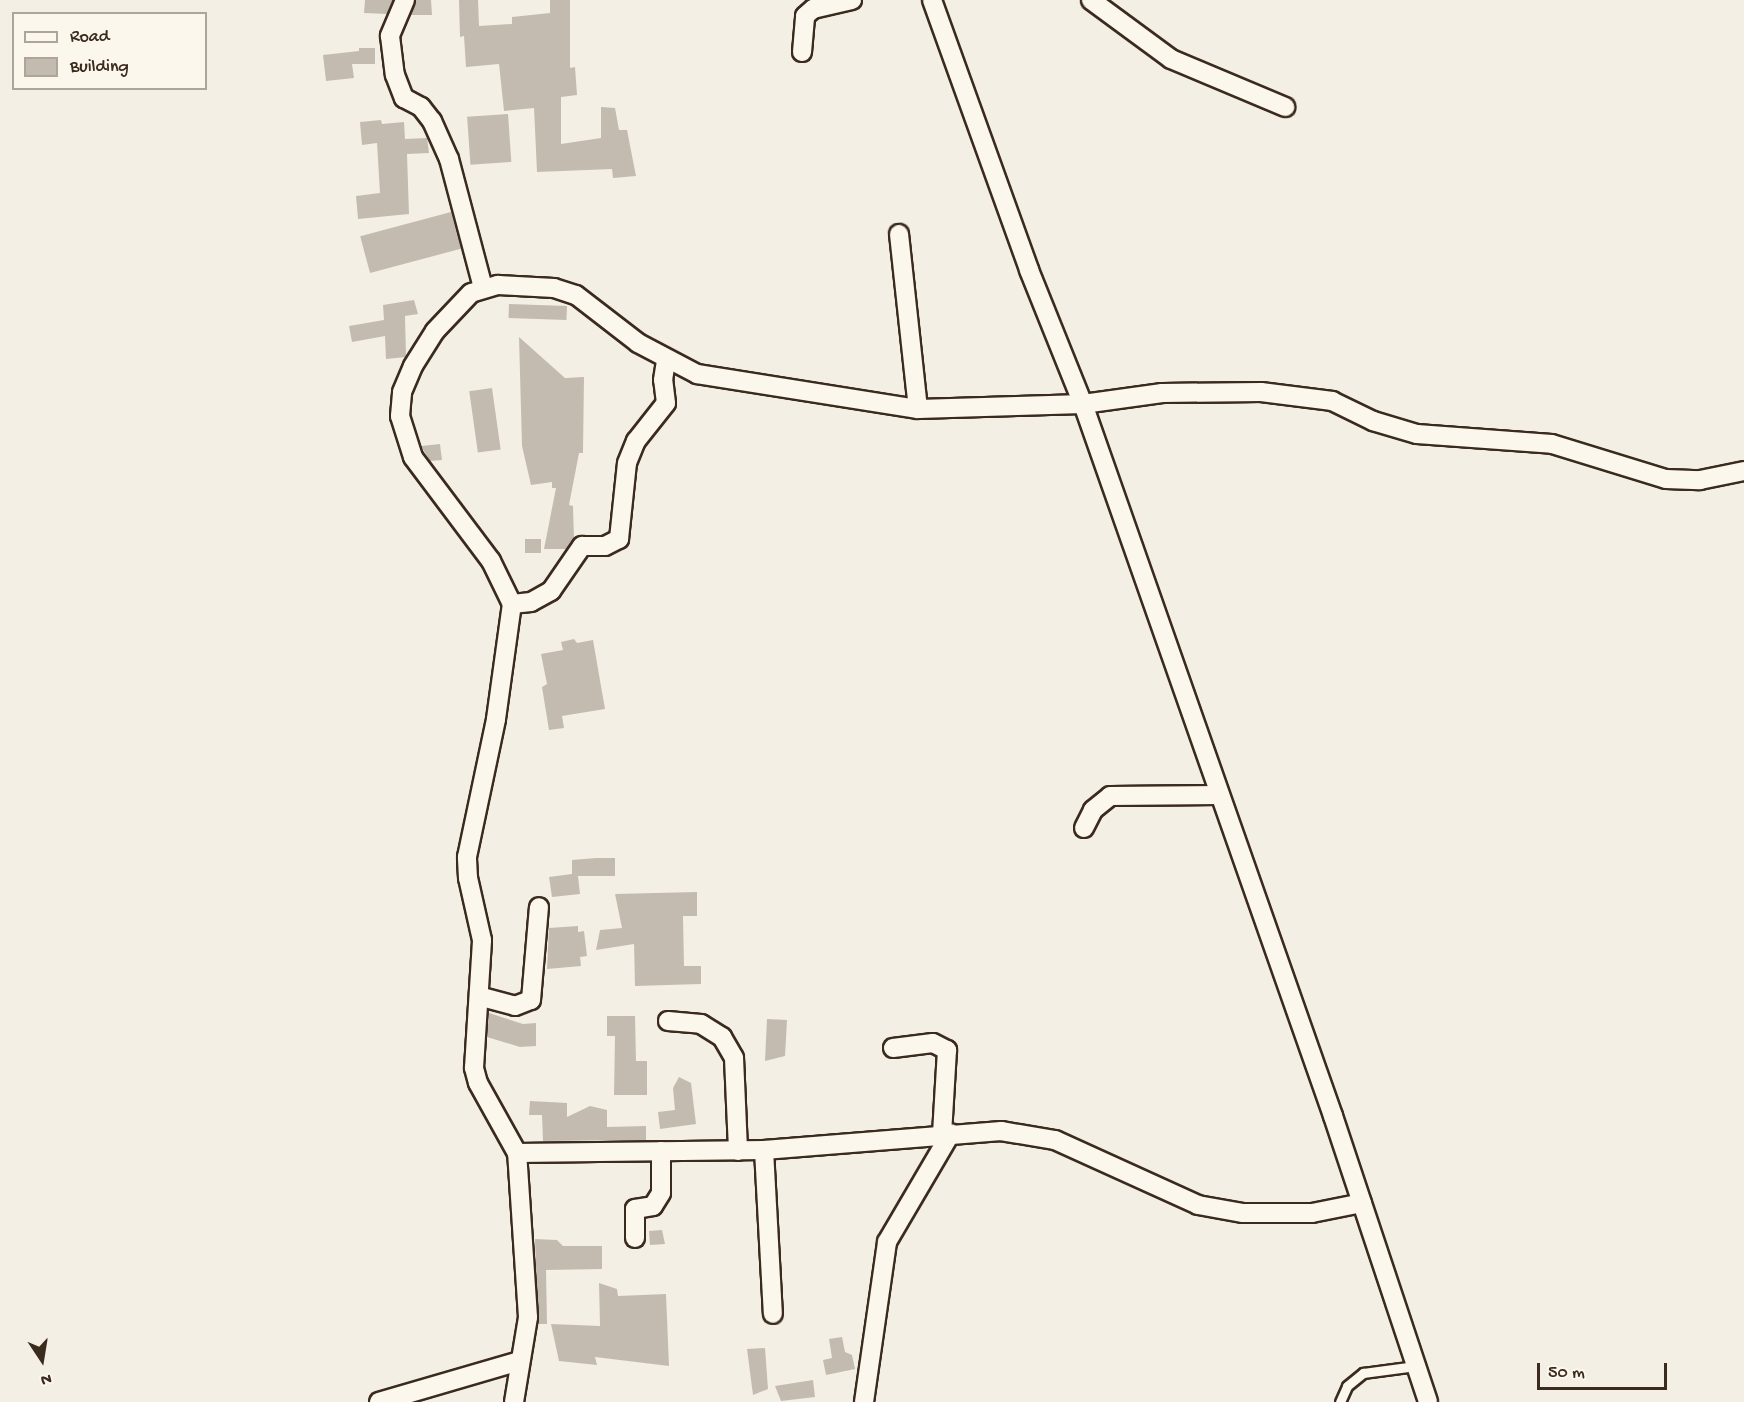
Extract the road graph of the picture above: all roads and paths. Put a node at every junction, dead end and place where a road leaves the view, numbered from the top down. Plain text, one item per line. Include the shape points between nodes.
1 (405, 0) edge
2 (852, 0) edge
3 (932, 0) edge
4 (1090, 0) edge
5 (802, 52) dead end
6 (1285, 107) dead end
7 (899, 234) dead end
8 (483, 288) junction
9 (666, 360) junction
10 (1083, 404) junction
11 (918, 409) junction
12 (1744, 471) edge
13 (512, 604) junction
14 (1219, 795) junction
15 (1084, 828) dead end
16 (539, 907) dead end
17 (482, 997) junction
18 (668, 1021) dead end
19 (893, 1048) dead end
20 (947, 1133) junction
21 (738, 1150) junction
22 (764, 1150) junction
23 (661, 1151) junction
24 (517, 1154) junction
25 (1362, 1203) junction
26 (635, 1238) dead end
27 (773, 1314) dead end
28 (519, 1361) junction
29 (1416, 1366) junction
30 (379, 1402) edge
31 (514, 1402) edge
32 (864, 1402) edge
33 (1340, 1402) edge
34 (1428, 1402) edge

1 - 8 street via 390,36 395,75 405,98 432,121 449,159
2 - 5 street via 813,9 805,16
3 - 10 street via 1029,270
4 - 6 street via 1171,59
7 - 11 street
8 - 9 street via 519,285 576,295
8 - 13 street via 471,293 435,331 402,392 400,416 413,458 486,554
9 - 11 street via 697,374 738,383
9 - 13 street via 666,403 636,441 627,463 619,539 605,546 582,546 550,591 531,602
10 - 11 street
10 - 12 street via 1162,393 1261,392 1332,401 1417,434 1552,444 1666,479 1700,480
10 - 14 street
13 - 17 street via 496,719 467,857 468,878 480,918
14 - 15 street via 1110,795 1093,810
14 - 25 street
16 - 17 street via 531,1000 515,1006
17 - 24 street via 474,1068 478,1083
18 - 21 street via 701,1024 722,1037 734,1058
19 - 20 street via 933,1043 946,1050
20 - 22 street
20 - 25 street via 1001,1131 1055,1140 1198,1205 1243,1213 1312,1213
20 - 32 street via 887,1242
21 - 22 street
21 - 23 street
22 - 27 street
23 - 24 street
23 - 26 street via 661,1193 653,1206 635,1209
24 - 28 street via 528,1317
25 - 29 street
28 - 30 street
28 - 31 street
29 - 33 lane via 1363,1373 1347,1386
29 - 34 street

